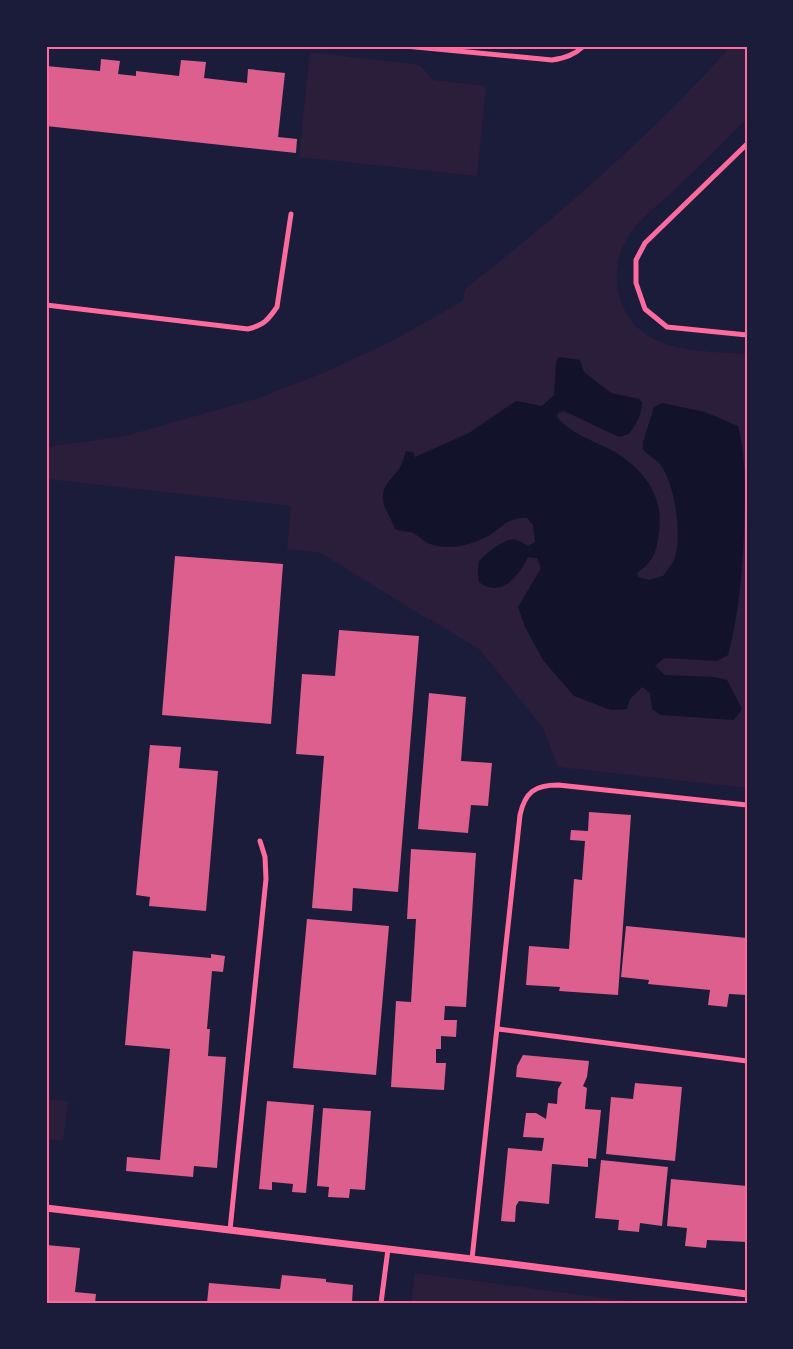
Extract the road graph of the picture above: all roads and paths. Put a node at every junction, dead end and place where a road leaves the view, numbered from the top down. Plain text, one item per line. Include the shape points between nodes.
1 (405, 46) edge
2 (584, 46) edge
3 (747, 144) edge
4 (291, 214) dead end
5 (46, 305) edge
6 (747, 335) edge
7 (747, 805) edge
8 (260, 841) dead end
9 (498, 1030) junction
10 (747, 1061) edge
11 (46, 1208) edge
12 (230, 1230) junction
13 (388, 1249) junction
14 (472, 1259) junction
15 (747, 1294) edge
16 (382, 1303) edge

1 - 2 street via 552,60 576,53
3 - 6 street via 645,243 636,260 636,283 645,309 667,327
4 - 5 street via 277,306 260,326 248,329
7 - 9 street via 558,785 545,785 531,792 520,814
8 - 12 street via 266,879
9 - 10 street
9 - 14 street
11 - 12 street
12 - 13 street
13 - 14 street
13 - 16 street
14 - 15 street

